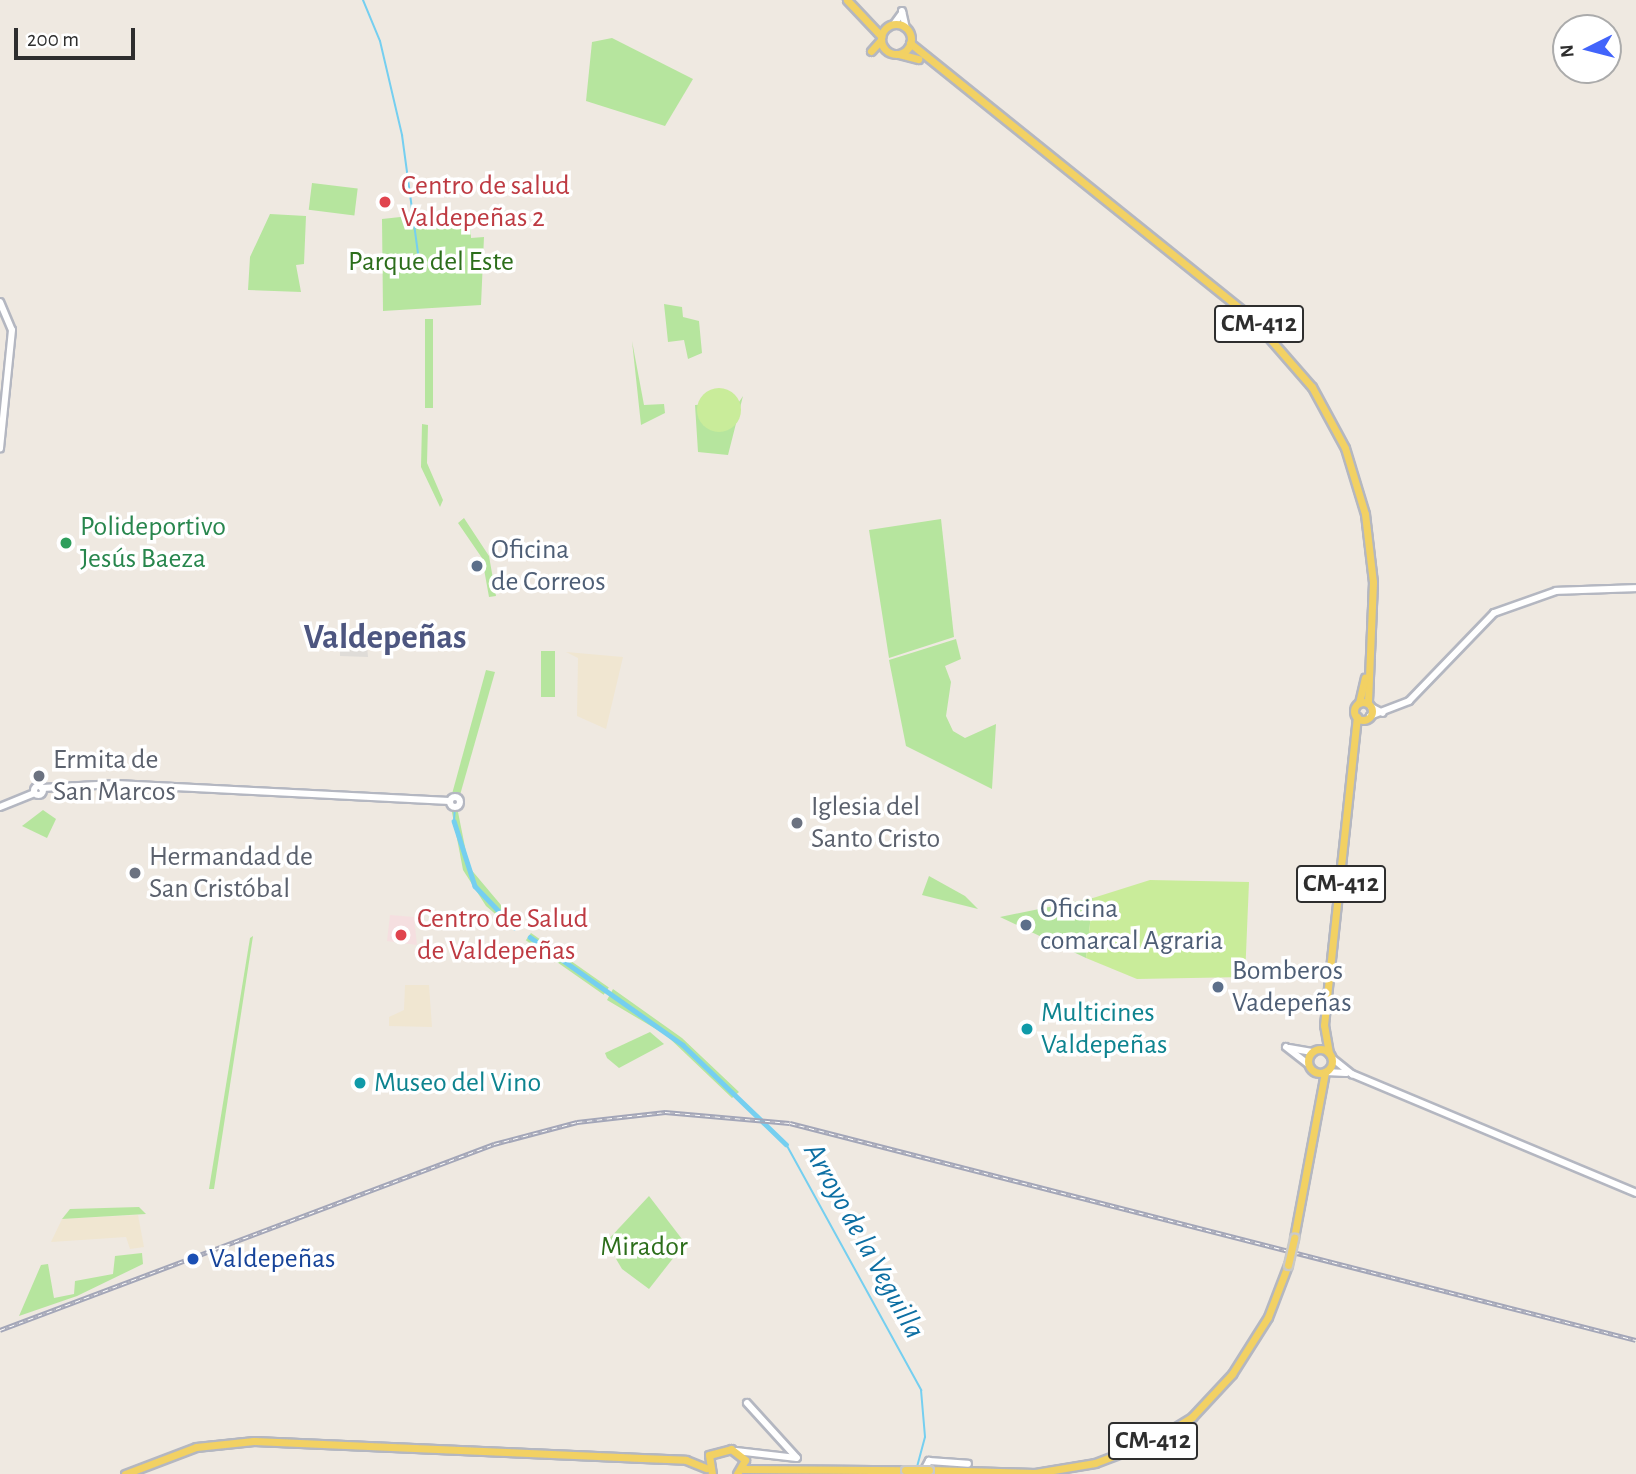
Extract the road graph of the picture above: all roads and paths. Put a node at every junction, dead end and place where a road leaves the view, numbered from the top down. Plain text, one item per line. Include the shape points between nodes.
1 (850, 3) edge
2 (892, 25) junction
3 (906, 28) junction
4 (882, 42) junction
5 (910, 43) junction
6 (899, 54) junction
7 (985, 106) junction
8 (0, 302) edge
9 (0, 448) edge
10 (1636, 589) edge
11 (1367, 671) junction
12 (1359, 703) junction
13 (1370, 705) junction
14 (1383, 713) junction
15 (1357, 717) junction
16 (1368, 717) junction
17 (1358, 743) junction
18 (450, 801) dead end
19 (0, 807) edge
20 (1324, 1024) junction
21 (1312, 1051) junction
22 (1330, 1055) junction
23 (1309, 1067) junction
24 (1326, 1072) junction
25 (1352, 1074) junction
26 (1315, 1098) junction
27 (1636, 1193) edge
28 (747, 1403) dead end
29 (738, 1452) junction
30 (709, 1455) junction
31 (685, 1460) junction
32 (968, 1464) dead end
33 (772, 1465) junction
34 (709, 1471) edge
35 (740, 1472) edge
36 (926, 1472) edge
37 (125, 1474) edge

1 - 2 main road, CM-412
1 - 4 main road, CM-412
2 - 3 main road, CM-412
2 - 3 street via 902,11
2 - 4 main road
3 - 5 main road
4 - 6 main road, CM-412
5 - 6 main road
5 - 7 main road, CM-412
6 - 7 main road, CM-412 via 914,56
7 - 11 main road, CM-412 via 1250,316 1312,387 1345,448 1365,514 1373,582
8 - 9 street via 12,324
10 - 14 street via 1556,591 1494,613 1409,701
11 - 12 main road, CM-412
11 - 13 main road, CM-412
12 - 13 main road
12 - 15 main road, CM-412
13 - 14 street
13 - 16 main road, CM-412
14 - 16 street
15 - 16 main road
15 - 17 main road, CM-412
16 - 17 main road, CM-412
17 - 20 main road, CM-412
18 - 19 street via 120,785 42,788
20 - 21 main road, CM-412
20 - 22 main road, CM-412
21 - 22 main road
21 - 23 main road, CM-412
21 - 23 street via 1286,1047
22 - 24 main road, CM-412
22 - 25 street
23 - 24 main road
23 - 26 main road, CM-412
24 - 25 street
24 - 26 main road, CM-412
25 - 27 street
26 - 36 main road, CM-412, bridge via 1294,1238 1268,1317 1232,1374 1192,1417 1153,1441 1095,1464 1035,1473
28 - 29 street via 797,1458
29 - 30 main road, CM-412
29 - 33 main road, CM-412
29 - 35 main road, CM-412
30 - 31 main road, CM-412
30 - 34 main road, CM-412
31 - 34 main road, CM-412
31 - 37 main road, CM-412 via 254,1441 187,1450
32 - 36 street via 929,1461
33 - 35 main road, CM-412
33 - 36 main road, CM-412, bridge

